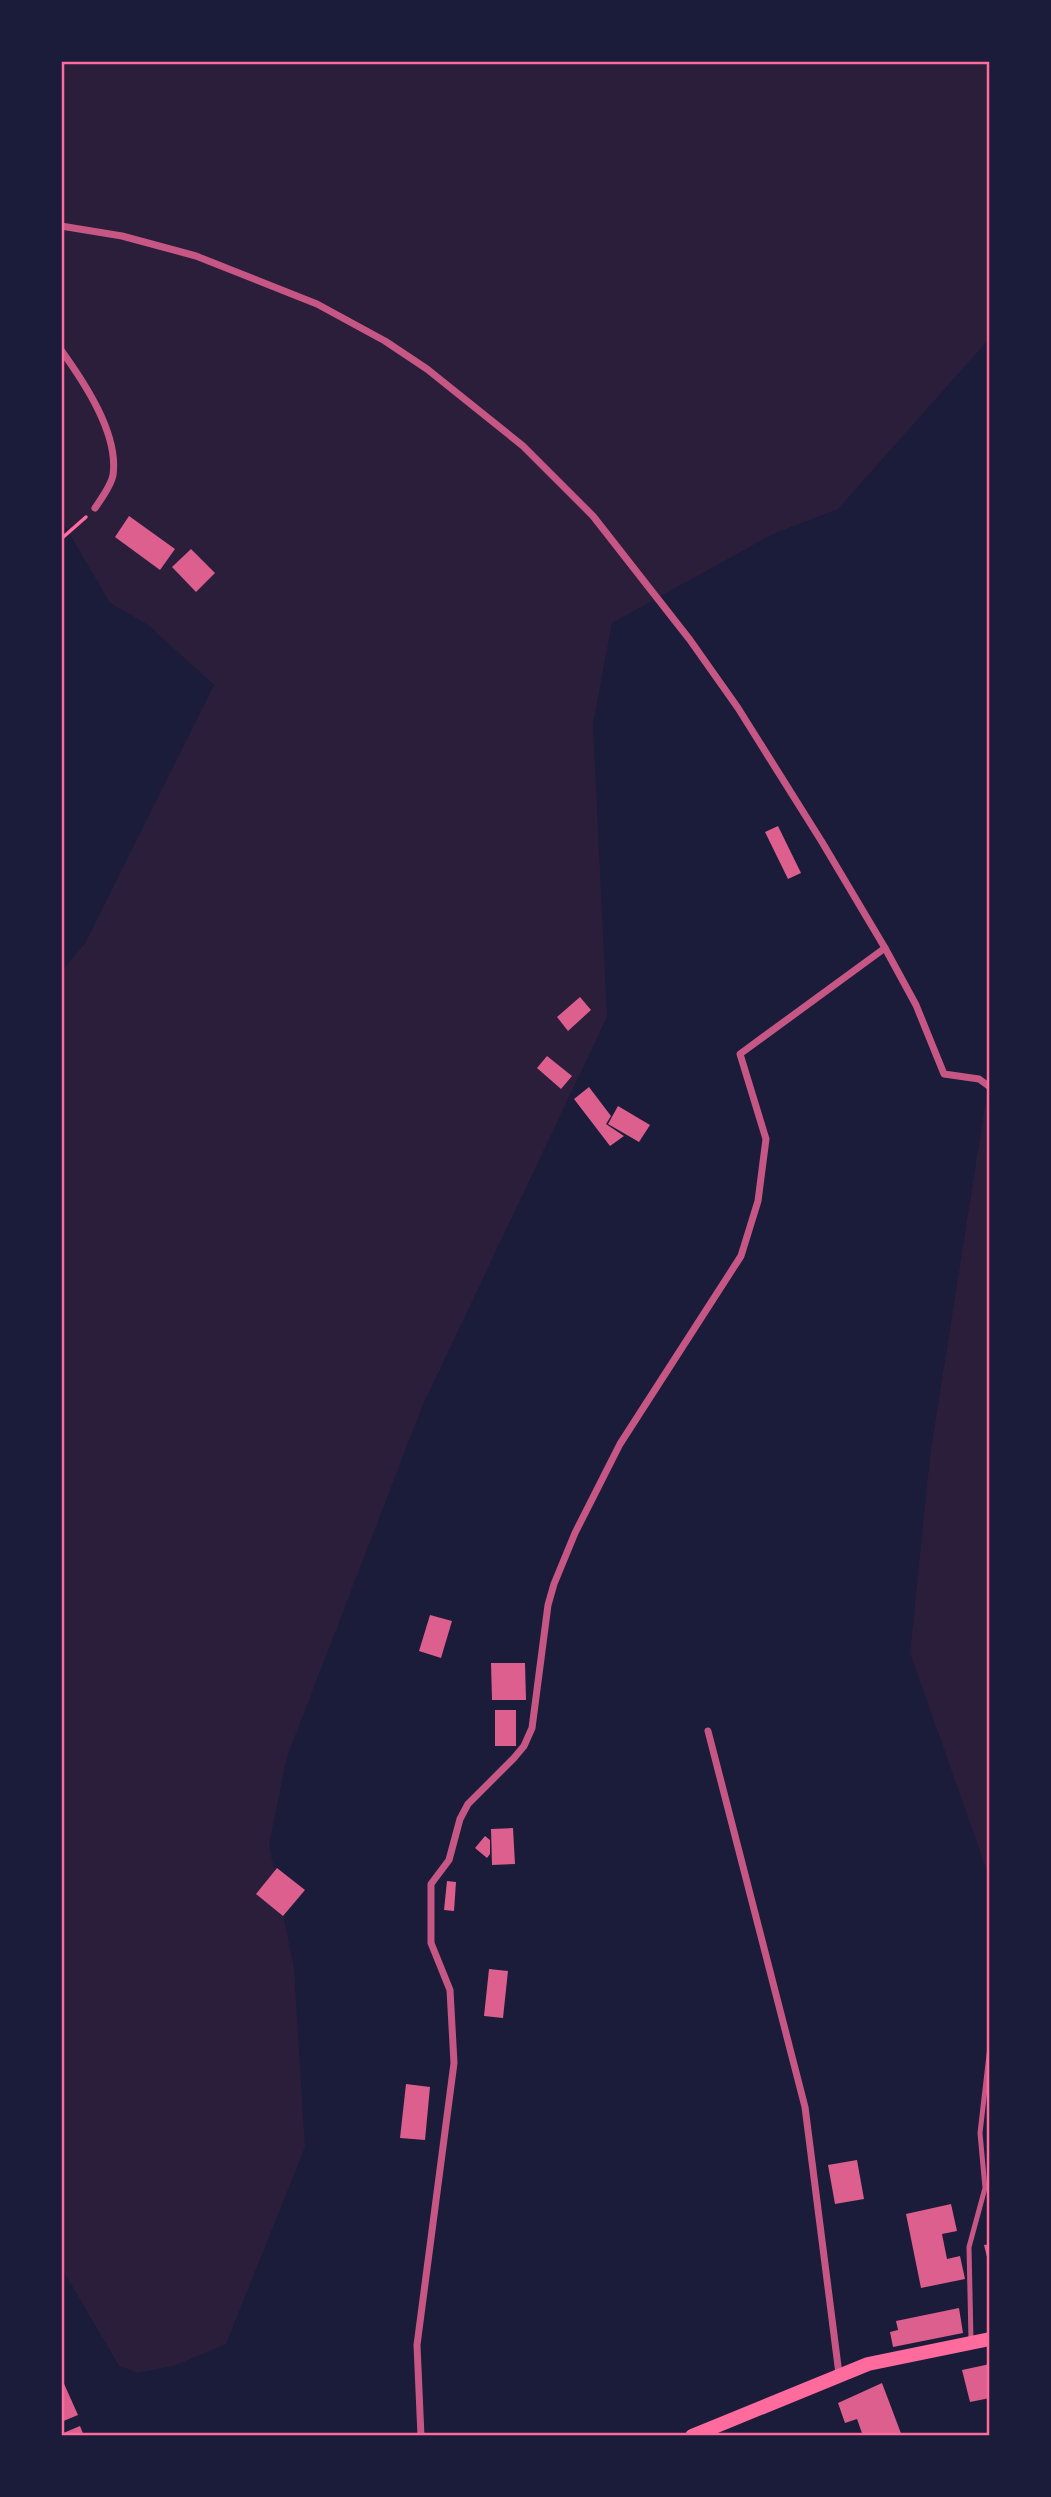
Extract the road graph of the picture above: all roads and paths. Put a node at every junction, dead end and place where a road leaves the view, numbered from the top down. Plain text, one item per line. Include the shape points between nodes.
1 (61, 226) edge
2 (61, 350) edge
3 (95, 508) joint
4 (61, 539) edge
5 (885, 948) junction
6 (990, 1087) edge
7 (708, 1731) dead end
8 (990, 2046) edge
9 (990, 2339) edge
10 (971, 2343) junction
11 (839, 2374) junction
12 (421, 2436) edge
13 (692, 2436) edge

1 - 5 street via 196,256 317,304 416,362 523,446 593,516 698,652 738,708
2 - 3 street via 100,414 113,453 113,477
3 - 4 path
5 - 6 street via 916,1005 944,1074 979,1079
5 - 12 street via 740,1054 766,1139 758,1201 741,1256 597,1484 562,1561 548,1605 532,1728 514,1758 468,1804 449,1860 431,1884 431,1943 450,1990 454,2063 417,2345
7 - 11 street via 804,2107
8 - 10 lane via 980,2133 985,2188 970,2247
9 - 10 main road
10 - 11 main road
11 - 13 main road

